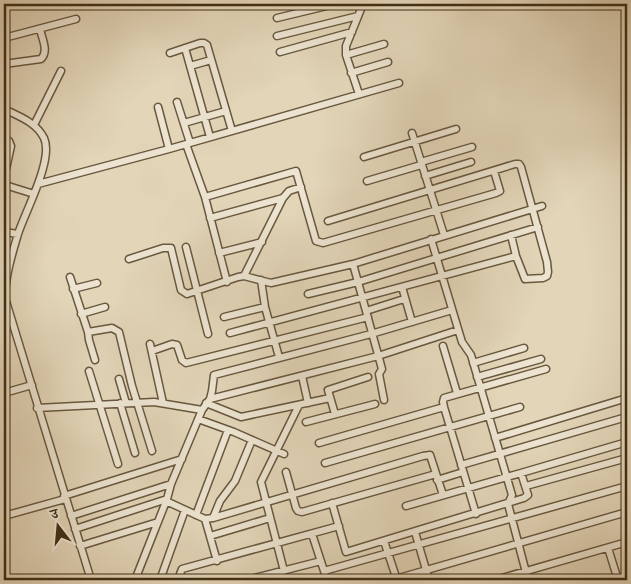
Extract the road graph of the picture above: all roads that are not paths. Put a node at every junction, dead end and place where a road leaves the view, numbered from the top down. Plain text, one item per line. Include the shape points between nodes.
1 (335, 4) edge
2 (363, 4) edge
3 (358, 16) junction
4 (277, 18) dead end
5 (76, 19) dead end
6 (40, 29) junction
7 (352, 32) junction
8 (277, 36) dead end
9 (4, 38) edge
10 (384, 44) dead end
11 (185, 48) junction
12 (280, 52) dead end
13 (170, 53) dead end
14 (346, 56) junction
15 (211, 60) junction
16 (388, 62) dead end
17 (4, 64) edge
18 (190, 66) junction
19 (61, 71) dead end
20 (351, 73) junction
21 (399, 83) dead end
22 (359, 94) junction
23 (177, 102) dead end
24 (158, 107) dead end
25 (4, 109) edge
26 (226, 112) junction
27 (204, 117) junction
28 (184, 123) junction
29 (34, 125) junction
30 (456, 129) dead end
31 (232, 131) junction
32 (412, 132) dead end
33 (210, 137) junction
34 (4, 140) edge
35 (188, 143) junction
36 (415, 143) junction
37 (472, 148) dead end
38 (169, 149) junction
39 (364, 157) dead end
40 (471, 162) dead end
41 (421, 164) junction
42 (494, 171) junction
43 (425, 176) junction
44 (367, 181) dead end
45 (38, 184) junction
46 (301, 187) junction
47 (430, 191) junction
48 (34, 194) junction
49 (205, 197) junction
50 (283, 198) junction
51 (542, 206) dead end
52 (533, 209) junction
53 (436, 210) junction
54 (210, 218) junction
55 (328, 221) dead end
56 (538, 227) junction
57 (4, 232) edge
58 (18, 234) junction
59 (444, 235) junction
60 (511, 235) junction
61 (431, 239) junction
62 (262, 242) junction
63 (186, 247) dead end
64 (219, 253) junction
65 (516, 256) junction
66 (436, 258) junction
67 (128, 259) dead end
68 (353, 264) junction
69 (244, 276) junction
70 (442, 276) junction
71 (70, 277) dead end
72 (261, 280) junction
73 (97, 282) dead end
74 (227, 282) junction
75 (358, 282) junction
76 (402, 287) junction
77 (74, 289) junction
78 (198, 290) junction
79 (308, 294) dead end
80 (363, 297) junction
81 (404, 299) junction
82 (105, 307) dead end
83 (265, 307) junction
84 (452, 310) junction
85 (82, 314) junction
86 (367, 314) junction
87 (224, 317) dead end
88 (269, 322) junction
89 (412, 322) junction
90 (458, 330) junction
91 (88, 332) junction
92 (230, 333) dead end
93 (208, 334) dead end
94 (371, 334) junction
95 (274, 339) junction
96 (443, 346) dead end
97 (524, 348) dead end
98 (378, 356) junction
99 (280, 357) junction
100 (540, 359) dead end
101 (95, 360) dead end
102 (473, 363) junction
103 (546, 369) dead end
104 (89, 371) dead end
105 (302, 376) junction
106 (368, 377) dead end
107 (477, 377) junction
108 (119, 379) dead end
109 (32, 385) junction
110 (481, 387) junction
111 (4, 393) edge
112 (457, 393) junction
113 (330, 398) junction
114 (627, 398) edge
115 (384, 400) dead end
116 (208, 401) junction
117 (137, 402) junction
118 (123, 403) junction
119 (163, 403) junction
120 (308, 403) junction
121 (375, 404) dead end
122 (100, 405) junction
123 (299, 405) junction
124 (444, 407) junction
125 (520, 407) dead end
126 (37, 408) junction
127 (202, 410) junction
128 (335, 414) junction
129 (489, 416) junction
130 (623, 418) dead end
131 (198, 419) junction
132 (306, 422) dead end
133 (450, 427) junction
134 (228, 430) junction
135 (495, 438) junction
136 (252, 440) junction
137 (627, 442) edge
138 (319, 443) dead end
139 (152, 451) dead end
140 (275, 451) junction
141 (135, 453) dead end
142 (284, 454) dead end
143 (500, 454) junction
144 (627, 458) edge
145 (182, 459) junction
146 (325, 463) dead end
147 (118, 464) dead end
148 (462, 468) junction
149 (286, 472) dead end
150 (521, 474) junction
151 (436, 477) junction
152 (507, 478) junction
153 (171, 484) junction
154 (526, 486) junction
155 (627, 486) edge
156 (468, 488) junction
157 (292, 494) junction
158 (443, 495) junction
159 (65, 497) junction
160 (167, 500) junction
161 (266, 502) junction
162 (332, 503) junction
163 (508, 504) junction
164 (406, 506) dead end
165 (185, 510) junction
166 (627, 512) edge
167 (476, 514) junction
168 (196, 515) junction
169 (4, 516) edge
170 (71, 516) junction
171 (213, 518) junction
172 (270, 518) junction
173 (205, 519) junction
174 (511, 519) junction
175 (158, 522) junction
176 (339, 526) junction
177 (75, 530) junction
178 (416, 532) junction
179 (312, 534) junction
180 (210, 536) junction
181 (384, 541) junction
182 (627, 542) edge
183 (278, 544) junction
184 (518, 544) junction
185 (419, 545) junction
186 (80, 546) junction
187 (608, 548) junction
188 (389, 554) junction
189 (217, 560) junction
190 (321, 561) junction
191 (426, 570) junction
192 (284, 571) junction
193 (324, 571) junction
194 (525, 572) junction
195 (91, 580) edge
196 (136, 580) edge
197 (160, 580) edge
198 (182, 580) edge
199 (248, 580) edge
200 (327, 580) edge
201 (395, 580) edge
202 (429, 580) edge
203 (495, 580) edge
204 (528, 580) edge
205 (617, 580) edge

1 - 4 street
2 - 3 street
3 - 7 street
3 - 8 street
5 - 6 street
6 - 9 street
6 - 17 street via 44,56
7 - 12 street
7 - 14 street
10 - 14 street
11 - 13 street
11 - 15 street via 204,43
11 - 18 street
14 - 20 street
15 - 18 street
15 - 26 street
16 - 20 street
18 - 27 street
19 - 29 street
20 - 22 street
21 - 22 street
22 - 31 street
23 - 28 street
24 - 38 street
25 - 29 street
26 - 27 street
26 - 31 street
27 - 28 street
27 - 33 street
28 - 35 street
29 - 45 street via 46,144
30 - 36 street
31 - 33 street
32 - 36 street
33 - 35 street
34 - 48 street via 11,146 5,185
35 - 38 street
35 - 49 street
36 - 39 street
36 - 41 street
37 - 41 street
38 - 45 street
40 - 43 street
41 - 43 street
41 - 44 street
42 - 47 street
42 - 52 street via 519,164
42 - 53 street via 500,190
43 - 47 street
45 - 48 street
46 - 49 street via 298,174 292,171
46 - 50 street via 289,191
46 - 53 street via 319,243
47 - 53 street
47 - 55 street
48 - 58 street
49 - 54 street
50 - 54 street
50 - 62 street
51 - 52 street
52 - 56 street
52 - 59 street
53 - 59 street
54 - 64 street
56 - 60 street
56 - 65 street via 547,262 547,276 525,279
57 - 58 street
58 - 109 street via 5,298
59 - 61 street
60 - 65 street
60 - 66 street
61 - 66 street
61 - 68 street
62 - 64 street
62 - 69 street
63 - 78 street
64 - 74 street
65 - 70 street
66 - 70 street
66 - 75 street
67 - 78 street via 171,248 181,290 187,294
68 - 72 street via 276,283
68 - 75 street
69 - 72 street
69 - 74 street
70 - 76 street
70 - 84 street
71 - 77 street
72 - 83 street
73 - 77 street
74 - 78 street
75 - 79 street
75 - 80 street
76 - 80 street
76 - 81 street
77 - 85 street
78 - 93 street
80 - 86 street
80 - 88 street
81 - 86 street
81 - 89 street
82 - 85 street
83 - 87 street
83 - 88 street
84 - 89 street
84 - 90 street
85 - 91 street
86 - 94 street
86 - 95 street
88 - 92 street
88 - 95 street
89 - 94 street
90 - 98 street
90 - 102 street
91 - 101 street
91 - 117 street via 112,328 119,332
94 - 98 street
94 - 99 street
95 - 99 street
95 - 119 street via 186,362 182,360 177,345 151,347
96 - 112 street
97 - 102 street
98 - 105 street
98 - 115 street
99 - 116 street via 214,375
100 - 107 street
102 - 107 street
103 - 110 street
104 - 122 street
105 - 116 street
105 - 120 street
106 - 113 street via 328,390
107 - 110 street
108 - 118 street
109 - 111 street
109 - 126 street
110 - 112 street
110 - 129 street
112 - 124 street via 444,398
113 - 120 street
113 - 128 street
114 - 135 street
116 - 123 street via 242,418
116 - 127 street
117 - 118 street
117 - 119 street
117 - 139 street
118 - 122 street
118 - 141 street
119 - 127 street
120 - 123 street
121 - 128 street
122 - 126 street
122 - 147 street
123 - 140 street
124 - 133 street
124 - 138 street
125 - 129 street
126 - 159 street
127 - 131 street
128 - 132 street
129 - 133 street
129 - 135 street
130 - 143 street
131 - 134 street
131 - 145 street
133 - 146 street
133 - 148 street
134 - 136 street
134 - 168 street
135 - 143 street
136 - 140 street
136 - 171 street via 236,481 220,501
137 - 150 street
140 - 142 street
140 - 161 street via 261,482
143 - 148 street
143 - 152 street
144 - 154 street
145 - 153 street
145 - 159 street
148 - 151 street
148 - 156 street
149 - 157 street
150 - 152 street
150 - 154 street
151 - 157 street via 430,455
151 - 158 street
151 - 162 street
152 - 156 street
152 - 163 street via 512,495
153 - 160 street
153 - 170 street
154 - 163 street via 527,497
155 - 174 street
156 - 158 street
156 - 167 street
157 - 161 street
157 - 162 street via 298,511 302,512
158 - 164 street
159 - 169 street
159 - 170 street
160 - 165 street
160 - 175 street
160 - 177 street
161 - 171 street
161 - 172 street
162 - 176 street
163 - 167 street
163 - 174 street
165 - 168 street
165 - 197 street
166 - 184 street
167 - 178 street
168 - 173 street
170 - 177 street
171 - 173 street
172 - 180 street
172 - 183 street
173 - 180 street
174 - 184 street
174 - 185 street
175 - 186 street
175 - 196 street
176 - 179 street
176 - 181 street via 346,552
177 - 186 street
178 - 181 street
178 - 185 street
179 - 183 street
179 - 190 street
180 - 189 street
181 - 188 street
182 - 187 street
183 - 189 street
183 - 192 street
184 - 191 street
184 - 194 street
185 - 188 street
185 - 191 street
186 - 195 street
187 - 194 street
187 - 205 street
188 - 193 street
188 - 201 street
189 - 198 street via 182,569
190 - 192 street
190 - 193 street
191 - 201 street
191 - 202 street
192 - 199 street
193 - 200 street
194 - 203 street
194 - 204 street

